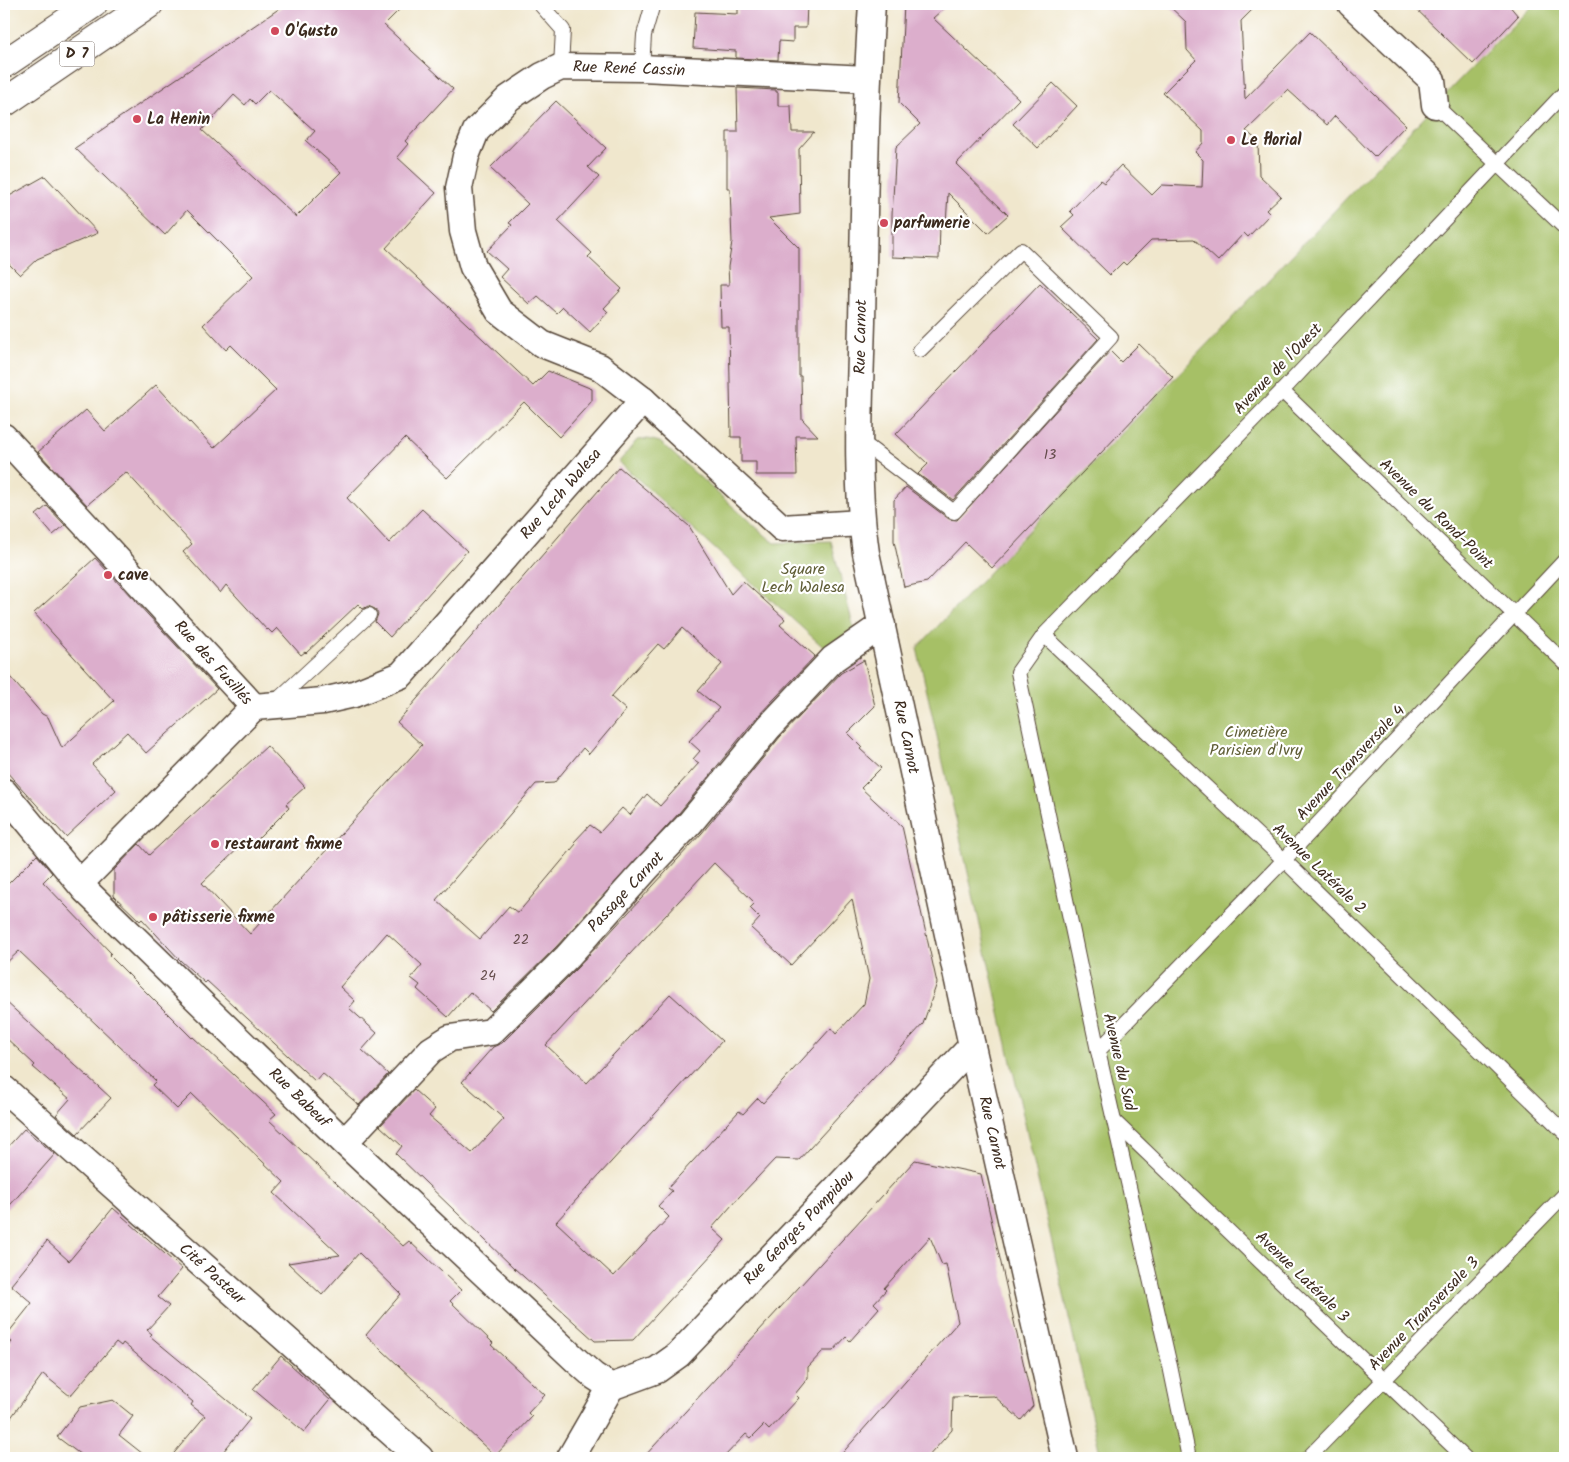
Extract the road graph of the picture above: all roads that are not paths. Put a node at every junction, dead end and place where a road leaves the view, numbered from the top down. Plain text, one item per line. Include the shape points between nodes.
1 (93, 4) edge
2 (149, 4) edge
3 (540, 4) edge
4 (652, 4) edge
5 (872, 4) edge
6 (1351, 4) edge
7 (4, 64) edge
8 (561, 67) junction
9 (642, 68) junction
10 (867, 79) junction
11 (1565, 92) edge
12 (4, 103) edge
13 (1435, 105) joint
14 (1496, 163) junction
15 (1565, 228) edge
16 (920, 350) dead end
17 (1282, 391) junction
18 (644, 400) junction
19 (4, 437) edge
20 (859, 440) junction
21 (861, 523) junction
22 (1565, 560) edge
23 (1515, 614) junction
24 (369, 615) dead end
25 (882, 625) junction
26 (1044, 635) junction
27 (1565, 663) edge
28 (1018, 672) joint
29 (262, 707) junction
30 (4, 792) edge
31 (1284, 860) junction
32 (80, 882) junction
33 (972, 1046) junction
34 (1098, 1051) junction
35 (4, 1089) edge
36 (1115, 1121) junction
37 (354, 1132) dead end
38 (1565, 1133) edge
39 (1565, 1194) edge
40 (1383, 1381) junction
41 (611, 1386) junction
42 (420, 1458) edge
43 (570, 1458) edge
44 (1065, 1458) edge
45 (1189, 1458) edge
46 (1308, 1458) edge
47 (1465, 1458) edge

1 - 7 main road, D 7
2 - 12 main road, D 7
3 - 8 lane via 563,30
4 - 9 lane via 644,35
5 - 10 street, Rue Carnot
6 - 13 street via 1432,80
8 - 9 street, Rue René Cassin
8 - 18 street, Rue René Cassin via 509,98 476,132 466,156 459,188 463,231 472,267 499,311 542,344 600,366
9 - 10 street, Rue René Cassin
10 - 20 street, Rue Carnot
11 - 14 lane, Avenue de l'Ouest
13 - 14 lane
14 - 15 lane
14 - 17 lane, Avenue de l'Ouest
16 - 20 lane via 1021,250 1111,336 954,512
17 - 23 lane, Avenue du Rond-Point
17 - 26 lane, Avenue de l'Ouest
18 - 21 street via 782,528
18 - 29 street, Rue Lech Walesa via 401,675 354,694 323,701
19 - 29 street, Rue des Fusillés
20 - 21 street, Rue Carnot
21 - 25 street, Rue Carnot
22 - 23 lane, Avenue Transversale 4
23 - 27 lane, Avenue du Rond-Point
23 - 31 lane, Avenue Transversale 4
24 - 29 lane
25 - 33 street, Rue Carnot
25 - 37 street, Passage Carnot via 833,659 769,727 690,824 567,957 491,1032 450,1038 432,1050
26 - 28 lane, Avenue de l'Ouest
26 - 31 lane, Avenue Latérale 2
28 - 34 lane, Avenue du Sud
29 - 32 street, Rue des Fusillés
30 - 32 street, Rue Babeuf
31 - 34 lane, Avenue Transversale 4
31 - 38 lane, Avenue Latérale 2
32 - 41 street, Rue Babeuf via 344,1142 577,1361
33 - 41 street, Rue Georges Pompidou via 678,1355 657,1370
33 - 44 street, Rue Carnot
34 - 36 lane, Avenue du Sud
35 - 42 street, Cité Pasteur
36 - 40 lane, Avenue Latérale 3
36 - 45 lane, Avenue du Sud
39 - 40 lane, Avenue Transversale 3
40 - 46 lane, Avenue Transversale 3
40 - 47 lane, Avenue Latérale 3
41 - 43 street

